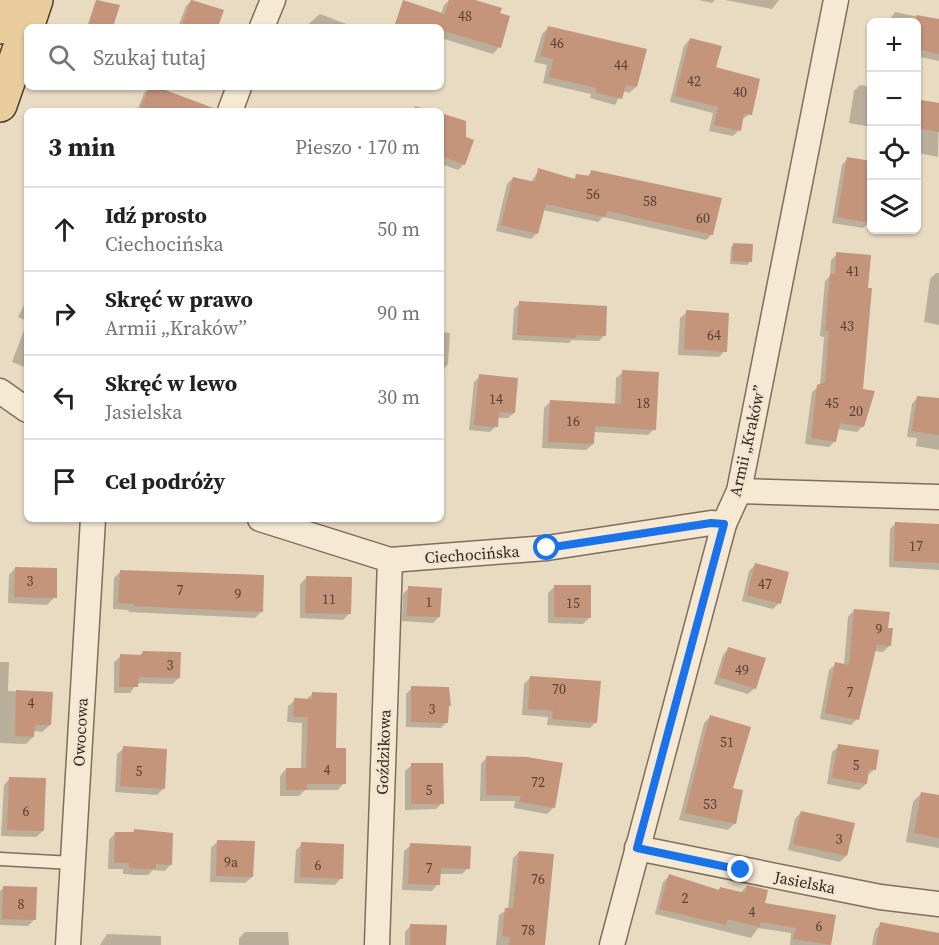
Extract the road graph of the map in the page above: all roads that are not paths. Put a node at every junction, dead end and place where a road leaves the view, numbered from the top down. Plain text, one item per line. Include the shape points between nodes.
1 (9, 0) edge
2 (36, 0) edge
3 (273, 0) edge
4 (836, 0) edge
5 (28, 24) edge
6 (263, 24) edge
7 (0, 27) edge
8 (24, 36) edge
9 (238, 90) edge
10 (0, 105) edge
11 (231, 108) edge
12 (0, 391) edge
13 (24, 408) edge
14 (739, 491) junction
15 (939, 498) edge
16 (93, 522) edge
17 (270, 522) edge
18 (724, 524) junction
19 (390, 560) junction
20 (637, 848) junction
21 (0, 859) edge
22 (73, 863) junction
23 (939, 904) edge
24 (68, 945) edge
25 (377, 945) edge
26 (612, 945) edge

1 - 7 main road
2 - 5 main road
3 - 6 street
4 - 14 street, Armii „Kraków”
8 - 10 main road
9 - 11 street
12 - 13 street
14 - 15 street
14 - 18 street, Armii „Kraków”
16 - 22 street, Owocowa
17 - 19 street, Ciechocińska
18 - 19 street, Ciechocińska via 547,548
18 - 20 street, Armii „Kraków”
19 - 25 street, Goździkowa
20 - 23 street, Jasielska via 880,897
20 - 26 street, Armii „Kraków”
21 - 22 lane
22 - 24 street, Owocowa

